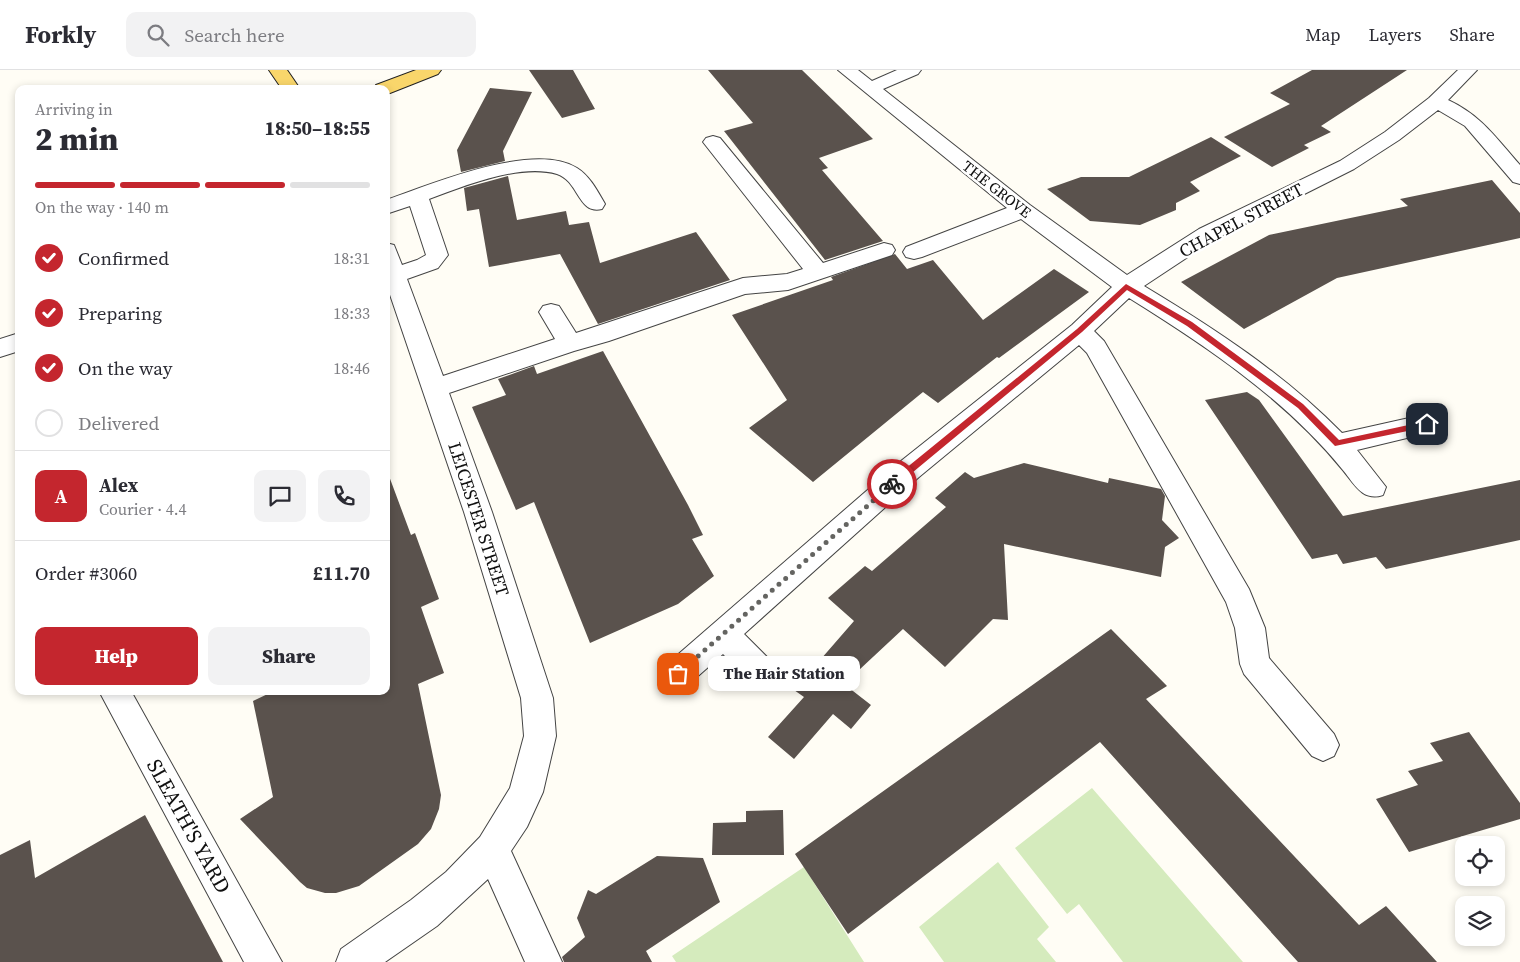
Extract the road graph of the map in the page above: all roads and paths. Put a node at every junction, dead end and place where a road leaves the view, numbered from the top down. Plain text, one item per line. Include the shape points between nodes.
1 (278, 70) edge
2 (432, 70) edge
3 (847, 70) edge
4 (912, 70) edge
5 (1468, 70) edge
6 (289, 85) edge
7 (390, 86) edge
8 (871, 88) junction
9 (1436, 102) junction
10 (713, 142) dead end
11 (1520, 178) edge
12 (418, 197) junction
13 (595, 204) dead end
14 (390, 206) edge
15 (1023, 210) junction
16 (884, 250) dead end
17 (914, 252) dead end
18 (391, 262) edge
19 (818, 272) junction
20 (1126, 286) junction
21 (551, 312) dead end
22 (1080, 331) junction
23 (15, 343) edge
24 (570, 343) junction
25 (0, 348) edge
26 (435, 388) junction
27 (1427, 424) dead end
28 (1337, 444) junction
29 (1373, 487) dead end
30 (723, 633) junction
31 (762, 673) dead end
32 (678, 674) dead end
33 (116, 695) edge
34 (1323, 745) dead end
35 (492, 849) junction
36 (264, 962) edge
37 (354, 962) edge
38 (544, 962) edge

1 - 6 main road
2 - 7 main road
3 - 8 street, THE GROVE
4 - 8 street
5 - 9 street, CHAPEL STREET
8 - 15 street, THE GROVE
9 - 11 street via 1472,122
9 - 20 street, CHAPEL STREET via 1347,165 1207,234
10 - 19 street
12 - 13 street via 499,170 548,165 567,170 579,180
12 - 14 street
12 - 18 street via 437,255 428,265
15 - 17 street
15 - 20 street, THE GROVE
16 - 19 street
18 - 26 street, LEICESTER STREET
19 - 24 street via 788,282 743,286 601,336
20 - 22 street, CHAPEL STREET
20 - 28 street, THE GROVE via 1189,324 1300,406
21 - 24 street
22 - 30 street, CHAPEL STREET via 910,469
22 - 34 street via 1096,347 1239,598 1250,628 1255,664
23 - 25 street
24 - 26 street
26 - 35 street, LEICESTER STREET via 538,698 540,736 526,792
27 - 28 street
28 - 29 street, THE GROVE
30 - 31 street
30 - 32 street, CHAPEL STREET
33 - 36 street, SLEATH'S YARD
35 - 37 street, LEICESTER STREET via 424,913
35 - 38 street

